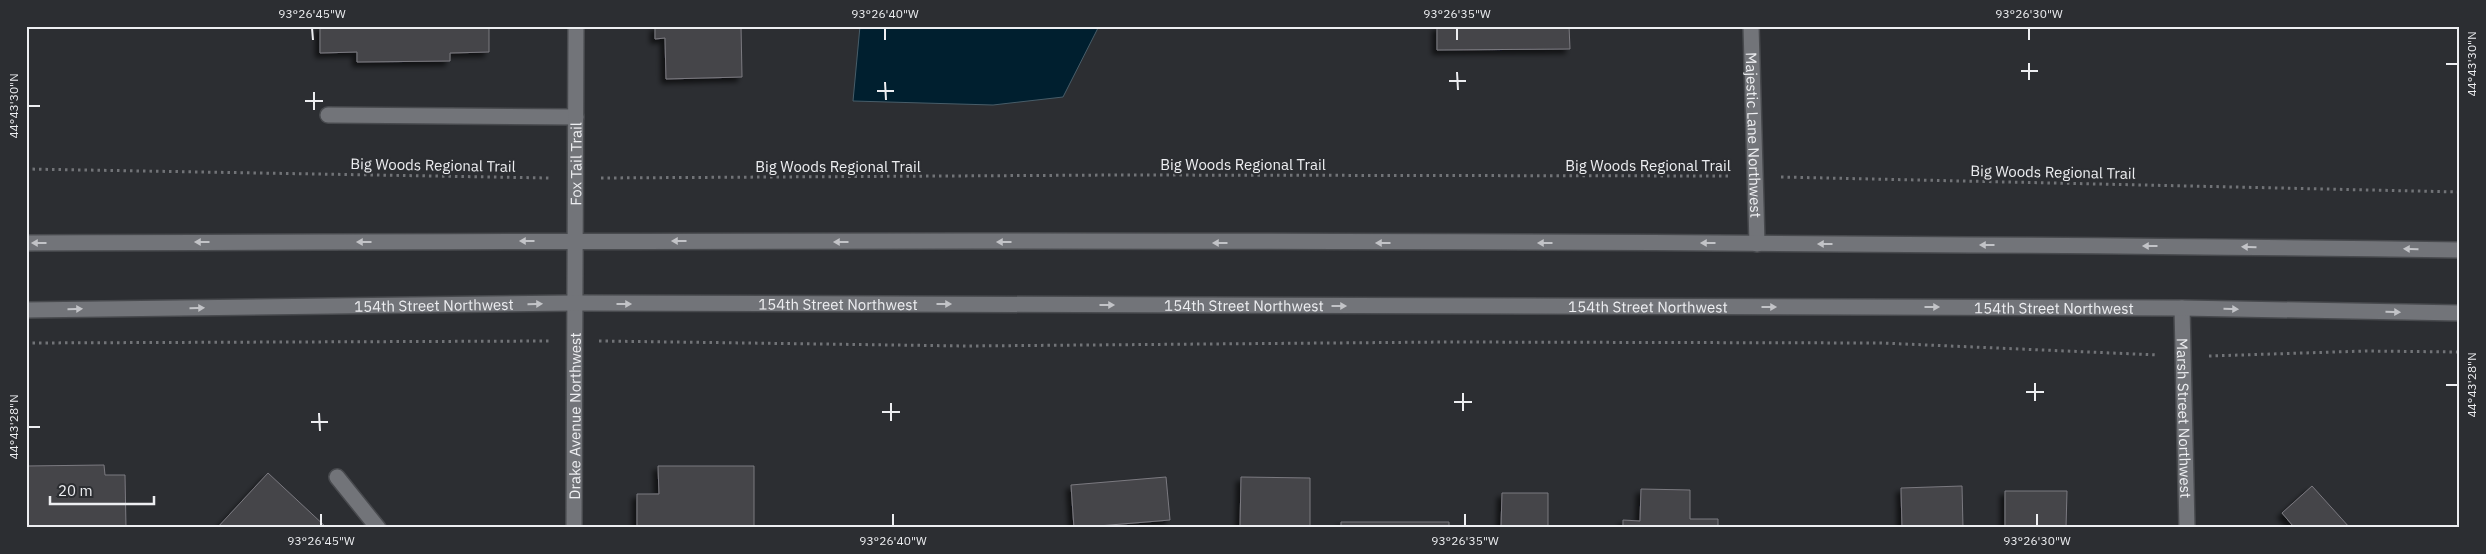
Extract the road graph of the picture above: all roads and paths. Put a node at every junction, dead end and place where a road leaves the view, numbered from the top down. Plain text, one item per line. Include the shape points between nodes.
1 (576, 26) edge
2 (1750, 26) edge
3 (328, 115) dead end
4 (576, 117) junction
5 (26, 169) edge
6 (1755, 176) junction
7 (576, 179) junction
8 (2460, 192) edge
9 (575, 241) junction
10 (26, 243) edge
11 (1757, 244) junction
12 (2460, 250) edge
13 (575, 304) junction
14 (2182, 308) junction
15 (26, 310) edge
16 (2460, 313) edge
17 (576, 340) junction
18 (26, 343) edge
19 (2460, 352) edge
20 (2183, 356) junction
21 (337, 478) dead end
22 (378, 528) edge
23 (574, 528) edge
24 (2187, 528) edge

1 - 4 street, Fox Tail Trail
2 - 6 street, Majestic Lane Northwest
3 - 4 street
4 - 7 street, Fox Tail Trail
5 - 7 path, Big Woods Regional Trail
6 - 7 path, Big Woods Regional Trail via 1108,175
6 - 8 path, Big Woods Regional Trail
6 - 11 street, Majestic Lane Northwest
7 - 9 street, Fox Tail Trail
9 -> 10 street
11 -> 9 street
9 - 13 street, Fox Tail Trail
12 -> 11 street
13 -> 14 street, 154th Street Northwest
15 -> 13 street, 154th Street Northwest
13 - 17 street, Drake Avenue Northwest
14 -> 16 street, 154th Street Northwest
14 - 20 street, Marsh Street Northwest
17 - 18 path
17 - 20 path via 967,346 1871,343
17 - 23 street, Drake Avenue Northwest
19 - 20 path
20 - 24 street, Marsh Street Northwest
21 - 22 street

